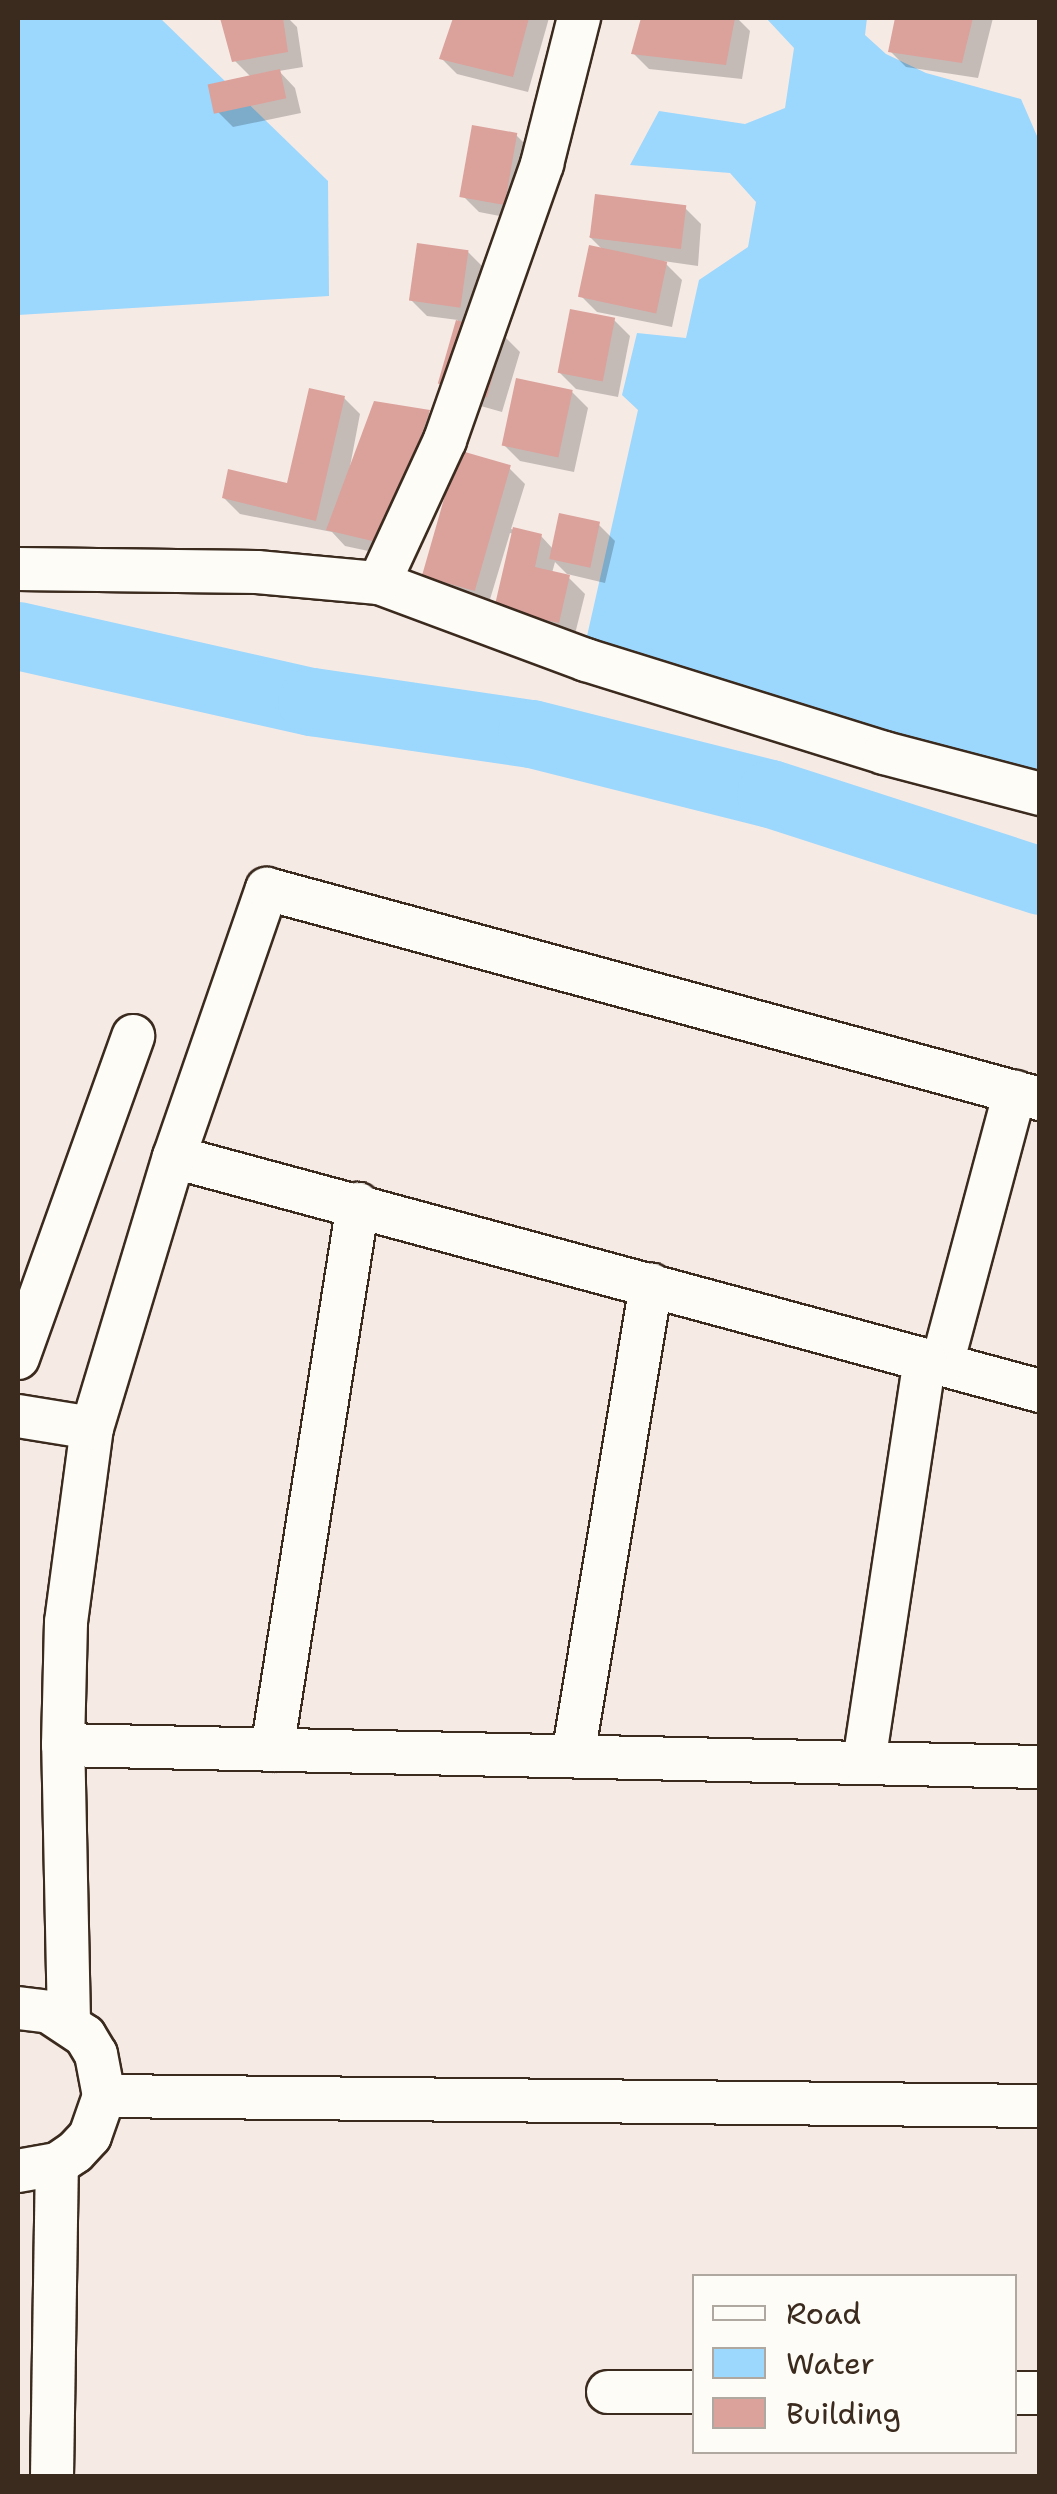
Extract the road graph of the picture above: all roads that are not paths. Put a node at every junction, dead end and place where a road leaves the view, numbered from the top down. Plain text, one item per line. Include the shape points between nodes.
1 (579, 18) edge
2 (18, 569) edge
3 (379, 583) junction
4 (1040, 794) edge
5 (132, 1036) dead end
6 (1027, 1095) edge
7 (174, 1157) junction
8 (358, 1204) junction
9 (651, 1284) junction
10 (18, 1358) edge
11 (934, 1362) junction
12 (1040, 1391) edge
13 (18, 1416) edge
14 (92, 1428) junction
15 (63, 1745) junction
16 (272, 1750) junction
17 (573, 1756) junction
18 (864, 1762) junction
19 (1040, 1766) edge
20 (18, 2008) edge
21 (68, 2022) junction
22 (104, 2096) junction
23 (1040, 2106) edge
24 (37, 2167) edge
25 (608, 2392) dead end
26 (692, 2392) edge
27 (52, 2476) edge

1 - 3 street via 536,183 445,440
2 - 3 street via 257,572
3 - 4 street via 586,660 884,754
5 - 10 street
6 - 7 street via 267,889
6 - 11 street
7 - 8 street
7 - 14 street
8 - 9 street
8 - 16 street
9 - 11 street
9 - 17 street
11 - 12 street
11 - 18 street
13 - 14 street
14 - 15 street via 66,1622
15 - 16 street
15 - 21 street
16 - 17 street
17 - 18 street
18 - 19 street
20 - 21 street
21 - 22 street via 96,2054
22 - 23 street
22 - 24 street via 90,2136
24 - 27 street
25 - 26 street

